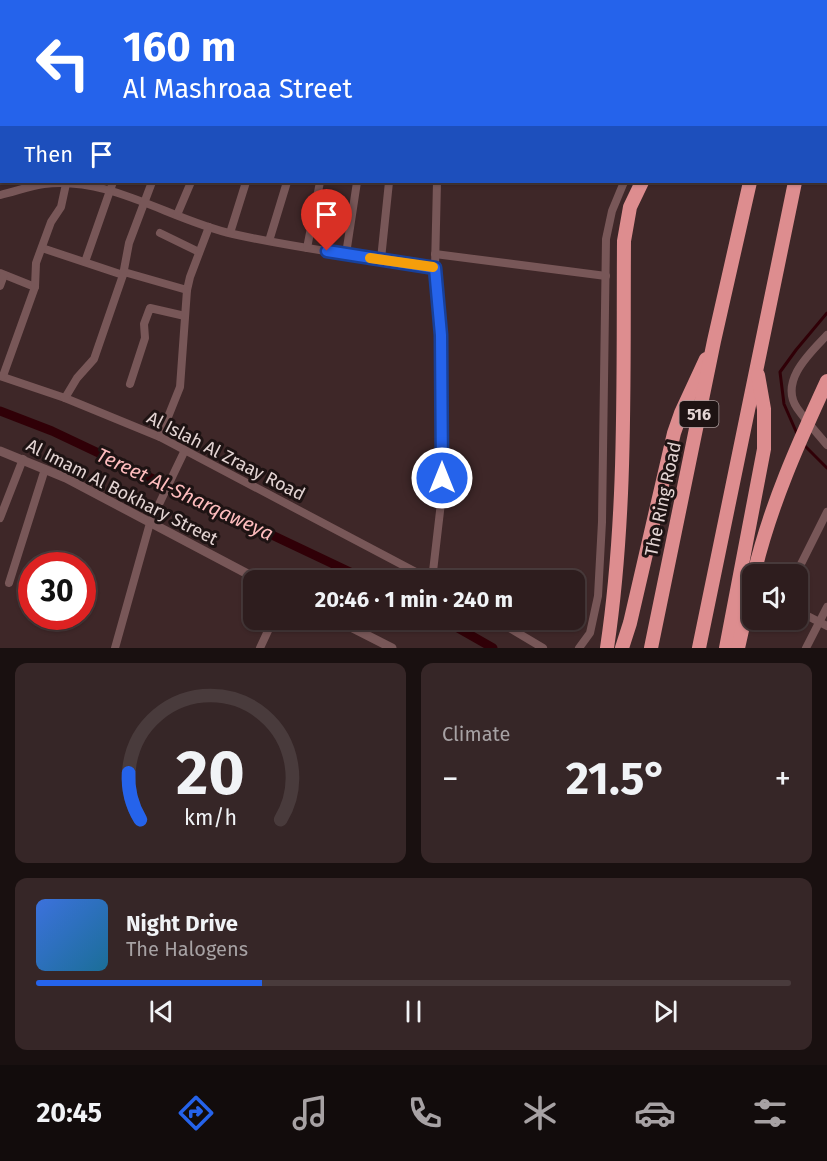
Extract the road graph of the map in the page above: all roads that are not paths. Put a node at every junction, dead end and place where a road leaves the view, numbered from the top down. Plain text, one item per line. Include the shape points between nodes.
1 (113, 183) edge
2 (152, 183) edge
3 (191, 183) edge
4 (246, 183) edge
5 (287, 183) edge
6 (320, 183) edge
7 (357, 183) edge
8 (389, 183) edge
9 (437, 183) edge
10 (624, 183) edge
11 (642, 183) edge
12 (750, 183) edge
13 (795, 183) edge
14 (66, 184) junction
15 (26, 185) edge
16 (109, 191) junction
17 (0, 195) edge
18 (144, 202) junction
19 (177, 215) junction
20 (209, 227) junction
21 (160, 233) dead end
22 (230, 233) junction
23 (269, 241) junction
24 (42, 248) junction
25 (307, 248) junction
26 (199, 252) junction
27 (346, 254) junction
28 (435, 254) junction
29 (381, 259) junction
30 (85, 262) junction
31 (435, 268) junction
32 (123, 273) junction
33 (2, 274) edge
34 (606, 276) junction
35 (0, 286) edge
36 (35, 287) junction
37 (187, 290) junction
38 (184, 316) junction
39 (827, 335) edge
40 (714, 341) junction
41 (757, 370) junction
42 (2, 376) edge
43 (827, 381) edge
44 (130, 384) dead end
45 (65, 398) junction
46 (160, 437) junction
47 (827, 445) edge
48 (185, 450) junction
49 (0, 451) edge
50 (23, 459) junction
51 (45, 469) junction
52 (827, 512) edge
53 (0, 518) edge
54 (150, 523) junction
55 (757, 564) edge
56 (801, 564) edge
57 (413, 570) edge
58 (433, 570) edge
59 (243, 571) edge
60 (9, 583) dead end
61 (827, 607) edge
62 (808, 616) edge
63 (823, 624) edge
64 (268, 630) edge
65 (357, 630) edge
66 (513, 630) edge
67 (742, 630) edge
68 (115, 648) edge
69 (260, 648) edge
70 (392, 648) edge
71 (543, 648) edge
72 (579, 648) edge
73 (607, 648) edge
74 (622, 648) edge
75 (651, 648) edge
76 (699, 648) edge
77 (726, 648) edge
78 (738, 648) edge
79 (806, 648) edge

1 - 16 street
2 - 18 street
3 - 19 street
4 - 22 street
5 - 23 street
6 - 25 street
7 - 27 street
8 - 29 street
9 - 28 street
10 - 34 street via 608,226
11 - 73 highway via 630,207 624,241 621,500
12 - 40 highway, The Ring Road / 516
13 - 41 highway, 516
14 - 15 street
14 - 16 street
14 - 24 street via 61,207
15 - 17 street
16 - 18 street
16 - 30 street
18 - 19 street
18 - 32 street
19 - 20 street
20 - 22 street
20 - 26 street
21 - 26 street
22 - 23 street
23 - 25 street
24 - 30 street
24 - 36 street via 36,263
25 - 27 street
26 - 37 street
27 - 29 street
28 - 31 street
28 - 34 street
29 - 31 street
30 - 32 street
31 - 58 street via 441,335 442,494
32 - 37 street
32 - 45 street via 94,359
33 - 35 street
33 - 36 street
34 - 72 street via 598,596 590,633
36 - 42 street
37 - 38 street
38 - 44 street via 150,308
38 - 46 street via 180,387
39 - 47 street via 798,369 792,395 797,408
40 - 74 highway via 674,434
40 - 75 highway, The Ring Road / 516
41 - 76 highway, 516
41 - 77 highway via 764,409 764,449
42 - 45 street, Al Islah Al Zraay Road
43 - 55 highway, bridge via 783,480
45 - 46 street, Al Islah Al Zraay Road
46 - 48 street, Al Islah Al Zraay Road
48 - 54 street
48 - 57 street, Al Islah Al Zraay Road
49 - 50 street, Al Imam Al Bokhary Street
50 - 51 street, Al Imam Al Bokhary Street
50 - 53 street
51 - 54 street, Al Imam Al Bokhary Street
51 - 60 street
52 - 56 street
54 - 59 street, Al Imam Al Bokhary Street
54 - 68 street
61 - 63 street
62 - 63 street
63 - 79 street
64 - 69 street
65 - 70 street
66 - 71 street
67 - 78 highway

